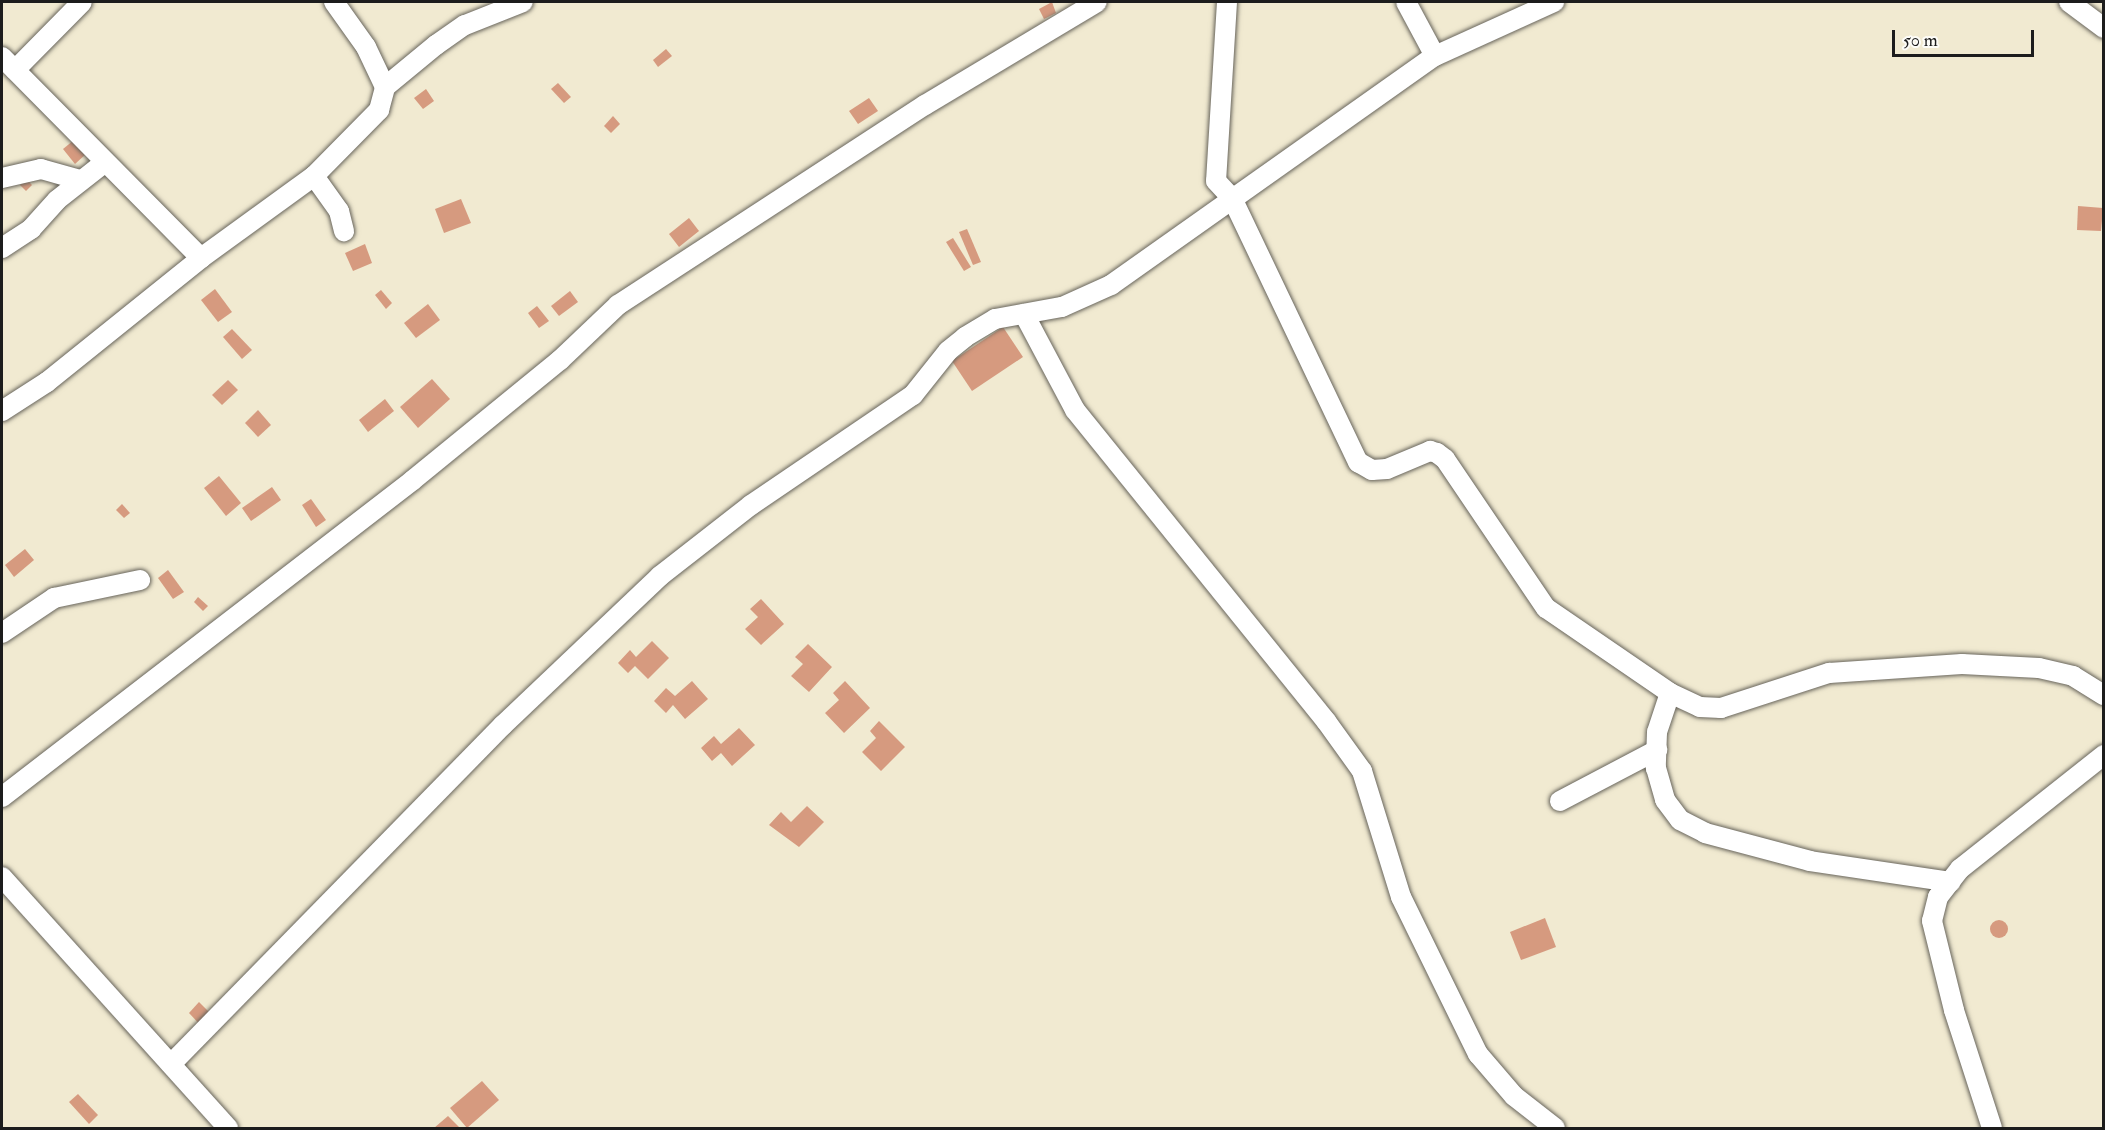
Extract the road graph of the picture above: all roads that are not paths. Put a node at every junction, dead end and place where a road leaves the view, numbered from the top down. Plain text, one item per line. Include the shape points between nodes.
1 (82, 2) edge
2 (523, 2) edge
3 (1097, 2) edge
4 (1227, 2) edge
5 (1406, 2) edge
6 (1554, 2) edge
7 (2069, 2) edge
8 (344, 6) edge
9 (2103, 28) edge
10 (1435, 56) junction
11 (8, 63) edge
12 (385, 87) junction
13 (104, 163) junction
14 (314, 176) junction
15 (2, 178) edge
16 (80, 180) junction
17 (1232, 198) junction
18 (344, 231) dead end
19 (2, 248) edge
20 (201, 258) junction
21 (1024, 314) junction
22 (2, 411) edge
23 (140, 580) dead end
24 (2, 633) edge
25 (1670, 693) junction
26 (2103, 694) edge
27 (1657, 750) junction
28 (2103, 755) edge
29 (2, 797) edge
30 (1560, 801) dead end
31 (2, 877) edge
32 (1950, 882) junction
33 (171, 1064) junction
34 (228, 1128) edge
35 (1555, 1128) edge
36 (1992, 1128) edge

1 - 11 street
2 - 12 street via 465,25
3 - 29 street via 925,105 618,305 560,360 413,480
4 - 17 street via 1216,181
5 - 10 street
6 - 10 street
7 - 9 street
8 - 12 street
10 - 17 street
11 - 13 street
12 - 14 street via 379,110
13 - 16 street
13 - 20 street
14 - 18 street via 339,211
14 - 20 street
15 - 16 street via 41,169
16 - 19 street via 31,229
17 - 21 street via 1111,285 1062,308
17 - 25 street via 1358,462 1372,470 1395,466 1430,451 1445,459 1546,608
20 - 22 street via 47,382
21 - 33 street via 995,319 966,337 948,351 913,395 751,505 660,576 503,725
21 - 35 street via 1075,410 1362,771 1401,897 1478,1054 1514,1096
23 - 24 street via 54,598
25 - 26 street via 1700,707 1721,708 1829,673 1962,664 2039,668 2073,676
25 - 27 street via 1657,732
27 - 30 street
27 - 32 street via 1656,768 1665,800 1680,820 1705,833 1810,861
28 - 32 street via 1960,869
31 - 33 street
32 - 36 street via 1938,897 1932,921
33 - 34 street

